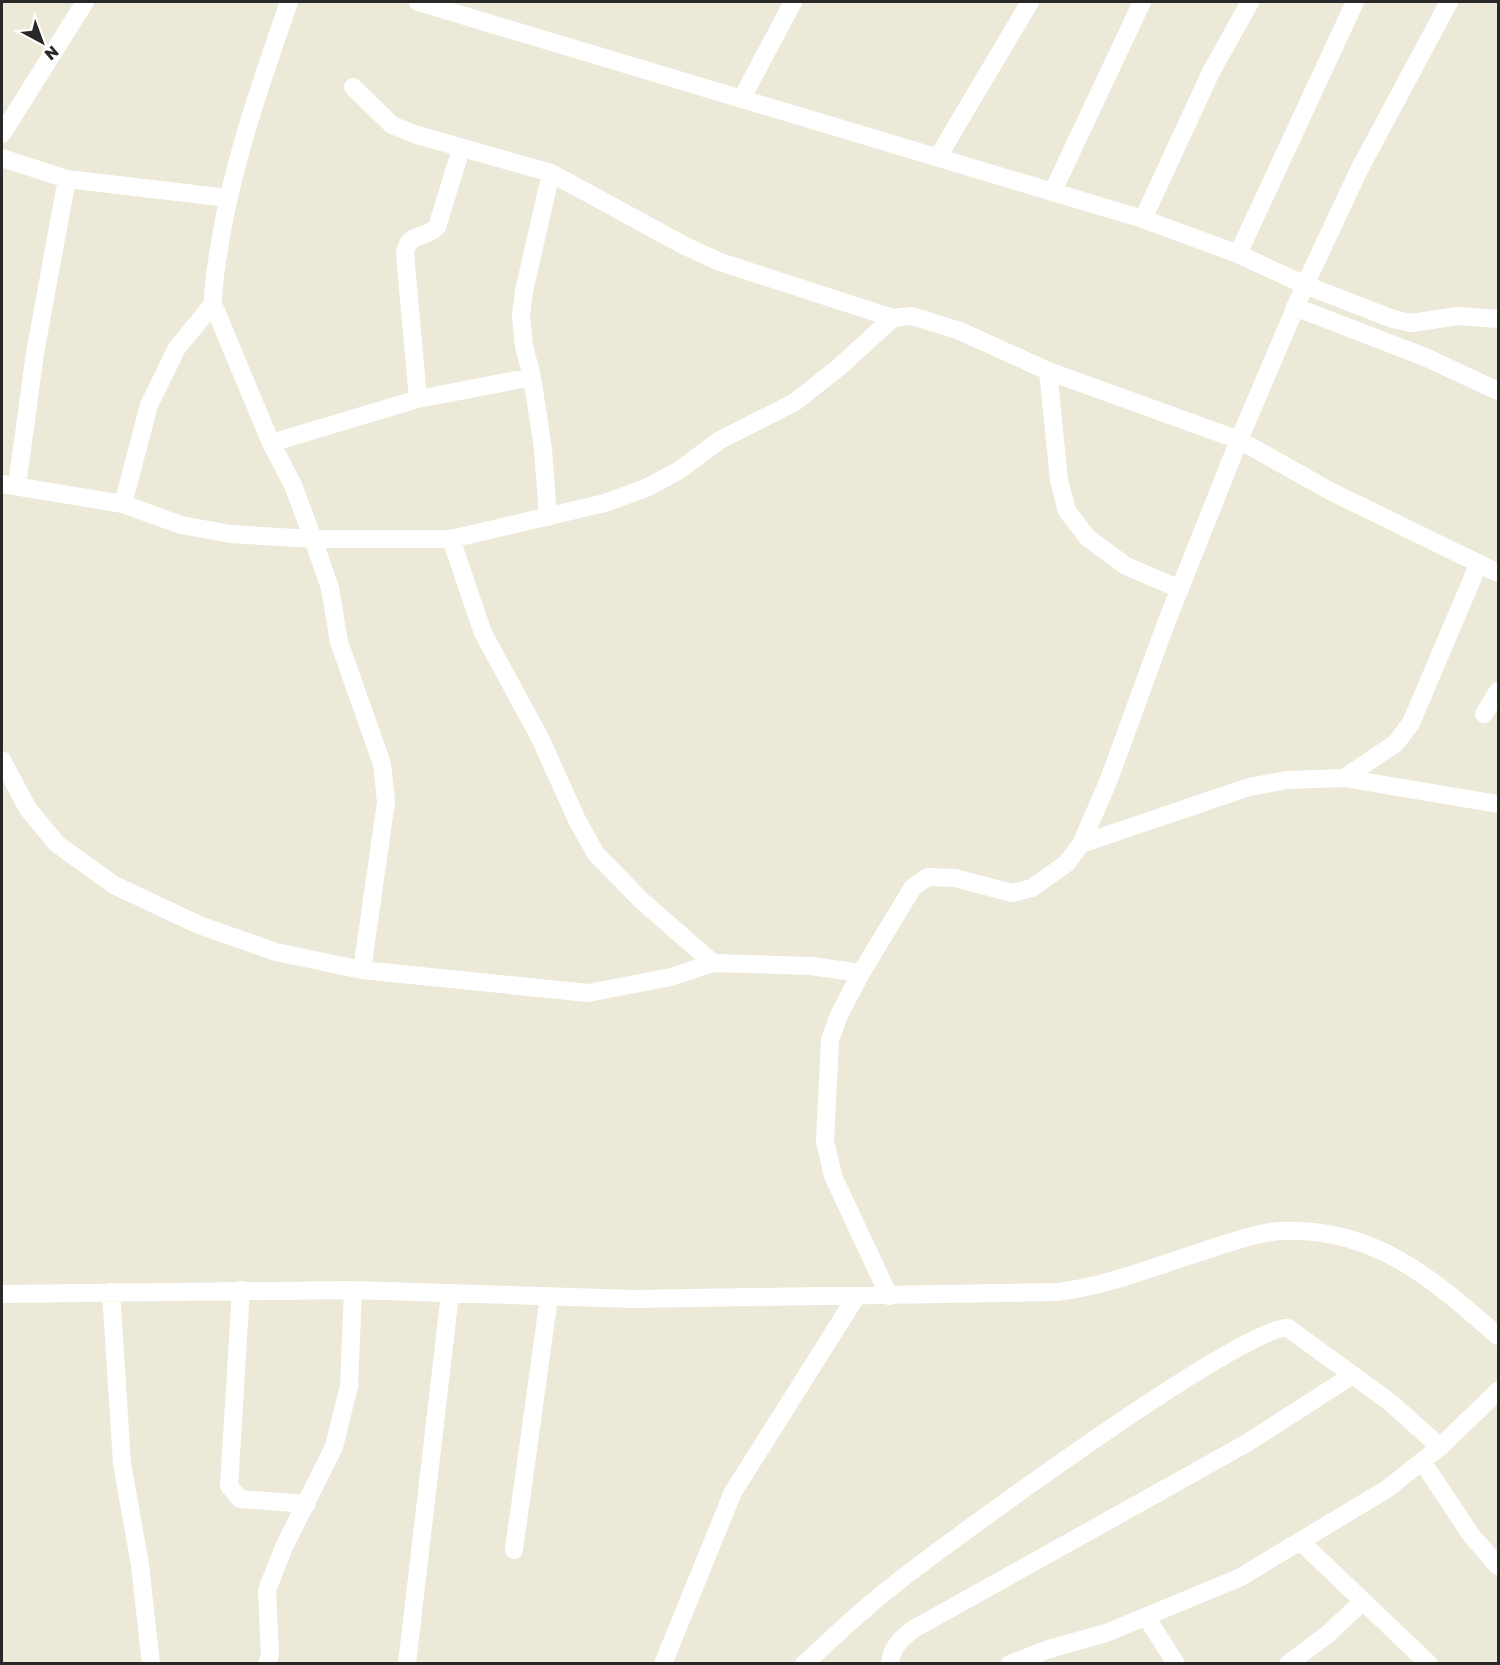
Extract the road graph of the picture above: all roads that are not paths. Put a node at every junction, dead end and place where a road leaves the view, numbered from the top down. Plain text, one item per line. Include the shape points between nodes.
1 (85, 2) edge
2 (289, 2) edge
3 (418, 2) edge
4 (793, 2) edge
5 (1030, 2) edge
6 (1250, 2) edge
7 (1355, 2) edge
8 (1449, 2) edge
9 (1135, 4) edge
10 (353, 87) dead end
11 (741, 98) junction
12 (8, 109) edge
13 (2, 134) edge
14 (461, 149) junction
15 (938, 156) junction
16 (2, 158) edge
17 (551, 173) junction
18 (67, 179) junction
19 (1053, 191) junction
20 (228, 198) junction
21 (1143, 219) junction
22 (1238, 254) junction
23 (1305, 285) junction
24 (213, 304) junction
25 (1295, 307) junction
26 (893, 318) junction
27 (1498, 319) edge
28 (1048, 370) junction
29 (532, 377) junction
30 (1498, 391) edge
31 (418, 399) junction
32 (1239, 440) junction
33 (271, 443) junction
34 (9, 485) edge
35 (123, 504) junction
36 (548, 517) junction
37 (313, 539) junction
38 (451, 539) junction
39 (1479, 563) junction
40 (1498, 573) edge
41 (1180, 589) junction
42 (1498, 691) edge
43 (1484, 714) dead end
44 (2, 760) edge
45 (1344, 778) junction
46 (1498, 804) edge
47 (1082, 844) junction
48 (714, 963) junction
49 (362, 970) junction
50 (861, 973) junction
51 (241, 1290) junction
52 (353, 1290) junction
53 (111, 1292) junction
54 (2, 1294) edge
55 (450, 1294) junction
56 (889, 1296) junction
57 (549, 1297) junction
58 (856, 1297) junction
59 (1498, 1336) edge
60 (1352, 1376) junction
61 (1498, 1391) edge
62 (1440, 1447) junction
63 (1422, 1461) junction
64 (307, 1504) junction
65 (1302, 1542) junction
66 (514, 1550) dead end
67 (1498, 1566) edge
68 (1363, 1601) junction
69 (1147, 1618) junction
70 (151, 1664) edge
71 (267, 1664) edge
72 (407, 1664) edge
73 (663, 1664) edge
74 (804, 1664) edge
75 (890, 1664) edge
76 (1010, 1664) edge
77 (1176, 1664) edge
78 (1288, 1664) edge
79 (1429, 1664) edge

1 - 12 street
2 - 20 street
3 - 11 street
4 - 11 street
5 - 15 street
6 - 21 street via 1211,72
7 - 22 street
8 - 23 street via 1359,170
9 - 19 street
10 - 14 street via 393,125
11 - 15 street
12 - 13 street
14 - 17 street
14 - 31 street via 437,227 432,233 413,238 405,254
15 - 19 street
16 - 18 street
17 - 26 street via 720,262
17 - 29 street via 521,316
18 - 20 street
18 - 34 street
19 - 21 street
20 - 24 street
21 - 22 street
22 - 23 street
23 - 25 street
23 - 27 street via 1411,323 1458,316
24 - 33 street
24 - 35 street via 177,348 149,405
25 - 30 street via 1425,357
25 - 32 street
26 - 28 street via 912,316 960,331
26 - 36 street via 795,402 704,449 678,471 605,503
28 - 32 street
28 - 41 street via 1059,480 1067,511 1088,538 1126,566
29 - 31 street
29 - 36 street
31 - 33 street
32 - 39 street via 1330,491
32 - 41 street
33 - 37 street
34 - 35 street
35 - 37 street via 191,527 231,534
36 - 38 street
37 - 38 street
37 - 49 street via 330,588 339,642 382,764 386,802
38 - 48 street via 483,633 596,854 642,901
39 - 40 street
39 - 45 street via 1412,723 1396,742
41 - 47 street
42 - 43 street
44 - 49 street via 28,809 57,844 114,885 199,925 276,952
45 - 46 street
45 - 47 street via 1287,780 1249,787
47 - 50 street via 1067,863 1032,888 1012,893 955,878 928,877 913,887
48 - 49 street via 671,977 588,993
48 - 50 street via 812,966
50 - 56 street via 830,1040 825,1141 833,1176
51 - 52 street
51 - 53 street
51 - 64 street via 229,1486 240,1499
52 - 55 street
52 - 64 street via 349,1386 334,1447
53 - 54 street
53 - 70 street via 122,1463 140,1565
55 - 57 street
55 - 72 street
56 - 58 street
56 - 59 street via 1093,1288 1216,1247 1279,1231 1338,1234 1378,1248 1419,1271
57 - 58 street
57 - 66 street
58 - 73 street via 733,1492
60 - 62 street via 1391,1403
60 - 74 street via 1288,1328 1281,1327 1250,1341 998,1505 888,1589
60 - 75 street via 1247,1443 912,1630 897,1643
61 - 62 street
62 - 63 street
63 - 65 street via 1387,1489
63 - 67 street via 1471,1534
64 - 71 street via 267,1590
65 - 68 street
65 - 69 street via 1239,1578
68 - 78 street
68 - 79 street
69 - 76 street
69 - 77 street

